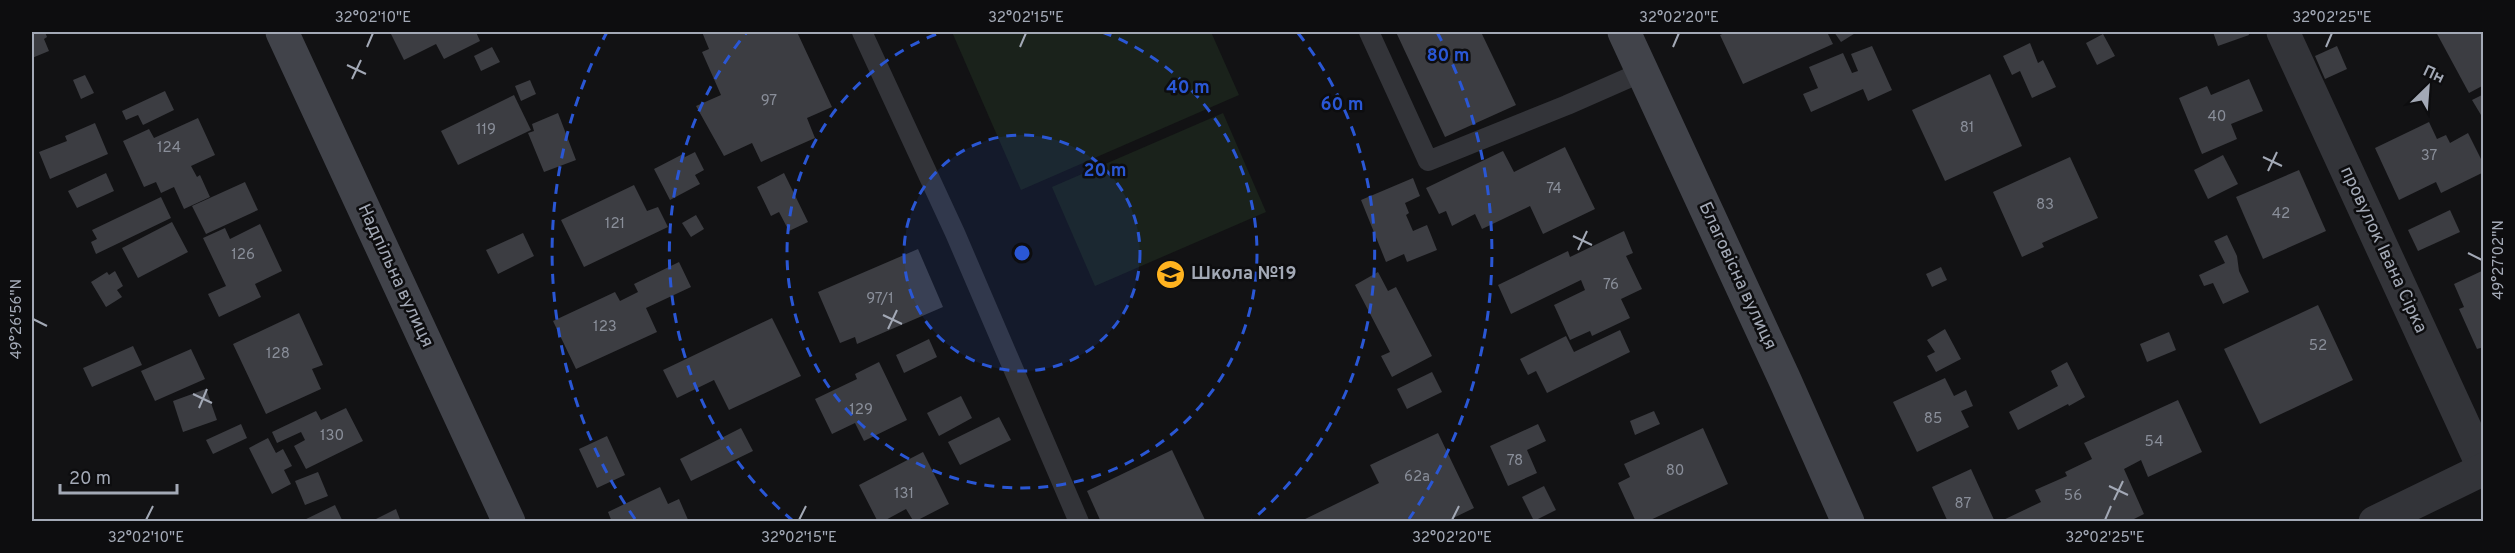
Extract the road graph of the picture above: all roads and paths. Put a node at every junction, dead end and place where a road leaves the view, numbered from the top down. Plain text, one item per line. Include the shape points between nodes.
1 (282, 32) edge
2 (862, 32) edge
3 (1369, 32) edge
4 (1623, 32) edge
5 (2283, 32) edge
6 (1642, 72) junction
7 (2484, 469) edge
8 (509, 522) edge
9 (1079, 522) edge
10 (1848, 522) edge
11 (2375, 522) edge

1 - 8 main road, Надпільна вулиця
2 - 9 lane via 955,233
3 - 6 lane via 1428,161
4 - 6 main road, Благовісна вулиця
5 - 7 street, провулок Івана Сірка
6 - 10 main road, Благовісна вулиця
7 - 11 street

